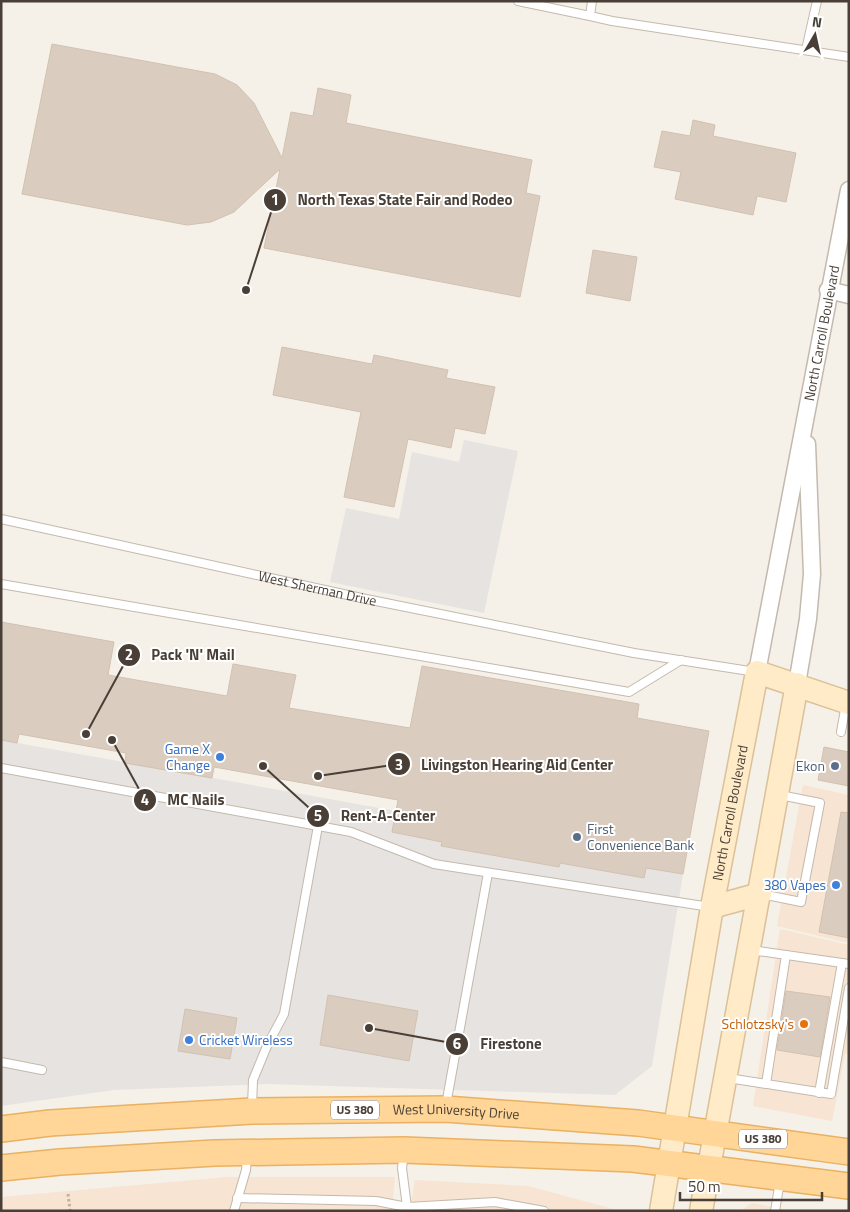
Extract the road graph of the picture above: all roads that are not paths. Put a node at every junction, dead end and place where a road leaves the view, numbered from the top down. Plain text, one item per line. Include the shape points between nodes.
1 (518, 1) edge
2 (592, 1) edge
3 (817, 1) edge
4 (590, 16) junction
5 (806, 50) junction
6 (849, 56) edge
7 (849, 190) edge
8 (828, 290) junction
9 (849, 295) edge
10 (806, 417) junction
11 (1, 519) edge
12 (1, 584) edge
13 (681, 660) junction
14 (756, 672) junction
15 (798, 684) junction
16 (847, 703) edge
17 (841, 732) dead end
18 (1, 768) edge
19 (778, 794) junction
20 (318, 826) junction
21 (488, 873) junction
22 (760, 894) junction
23 (712, 907) junction
24 (750, 950) junction
25 (786, 955) junction
26 (845, 964) edge
27 (849, 988) edge
28 (1, 1062) edge
29 (42, 1070) dead end
30 (726, 1078) junction
31 (766, 1084) junction
32 (818, 1092) junction
33 (445, 1109) junction
34 (252, 1111) junction
35 (676, 1127) junction
36 (1, 1129) edge
37 (716, 1132) junction
38 (404, 1150) junction
39 (247, 1152) junction
40 (849, 1152) edge
41 (669, 1163) junction
42 (710, 1167) junction
43 (1, 1168) edge
44 (780, 1177) junction
45 (849, 1186) edge
46 (237, 1198) junction
47 (407, 1209) edge
48 (234, 1211) edge
49 (544, 1211) edge
50 (661, 1211) edge
51 (702, 1211) edge
52 (775, 1211) edge

1 - 4 lane
2 - 4 lane
3 - 5 lane
4 - 5 lane
5 - 6 lane
7 - 8 street, North Carroll Boulevard
8 - 9 street
8 - 10 street, North Carroll Boulevard
10 - 14 street, North Carroll Boulevard
10 - 15 street, North Carroll Boulevard via 812,574
11 - 13 lane, West Sherman Drive via 357,597
12 - 13 lane via 629,692
13 - 14 lane, West Sherman Drive
14 - 15 street
14 - 23 street, North Carroll Boulevard
15 - 16 street
15 - 19 street, North Carroll Boulevard
16 - 17 lane
18 - 20 lane
19 - 22 street, North Carroll Boulevard
19 - 22 lane via 820,802 801,902
20 - 21 lane via 351,832 434,864
20 - 34 lane via 284,1014 253,1080
21 - 23 lane
21 - 33 lane
22 - 23 street
22 - 24 street, North Carroll Boulevard
23 - 35 street, North Carroll Boulevard
24 - 25 lane
24 - 30 street, North Carroll Boulevard
25 - 26 lane
25 - 31 lane
26 - 32 lane
27 - 32 lane via 831,1094
28 - 29 lane
30 - 31 lane
30 - 37 street, North Carroll Boulevard
31 - 32 lane
33 - 34 main road, West University Drive / US 380
33 - 35 main road, West University Drive / US 380
34 - 36 main road, West University Drive / US 380
35 - 37 main road, West University Drive / US 380
35 - 41 street, North Carroll Boulevard
37 - 40 main road, West University Drive / US 380
37 - 42 street, North Carroll Boulevard
38 - 39 main road
38 - 41 main road
38 - 47 lane via 402,1168
39 - 43 main road
39 - 46 lane via 246,1170
41 - 42 main road
41 - 50 street, North Carroll Boulevard
42 - 44 main road
42 - 51 street, North Carroll Boulevard
44 - 45 main road
44 - 52 lane
46 - 47 lane via 376,1201
46 - 48 lane
47 - 49 lane via 494,1202

